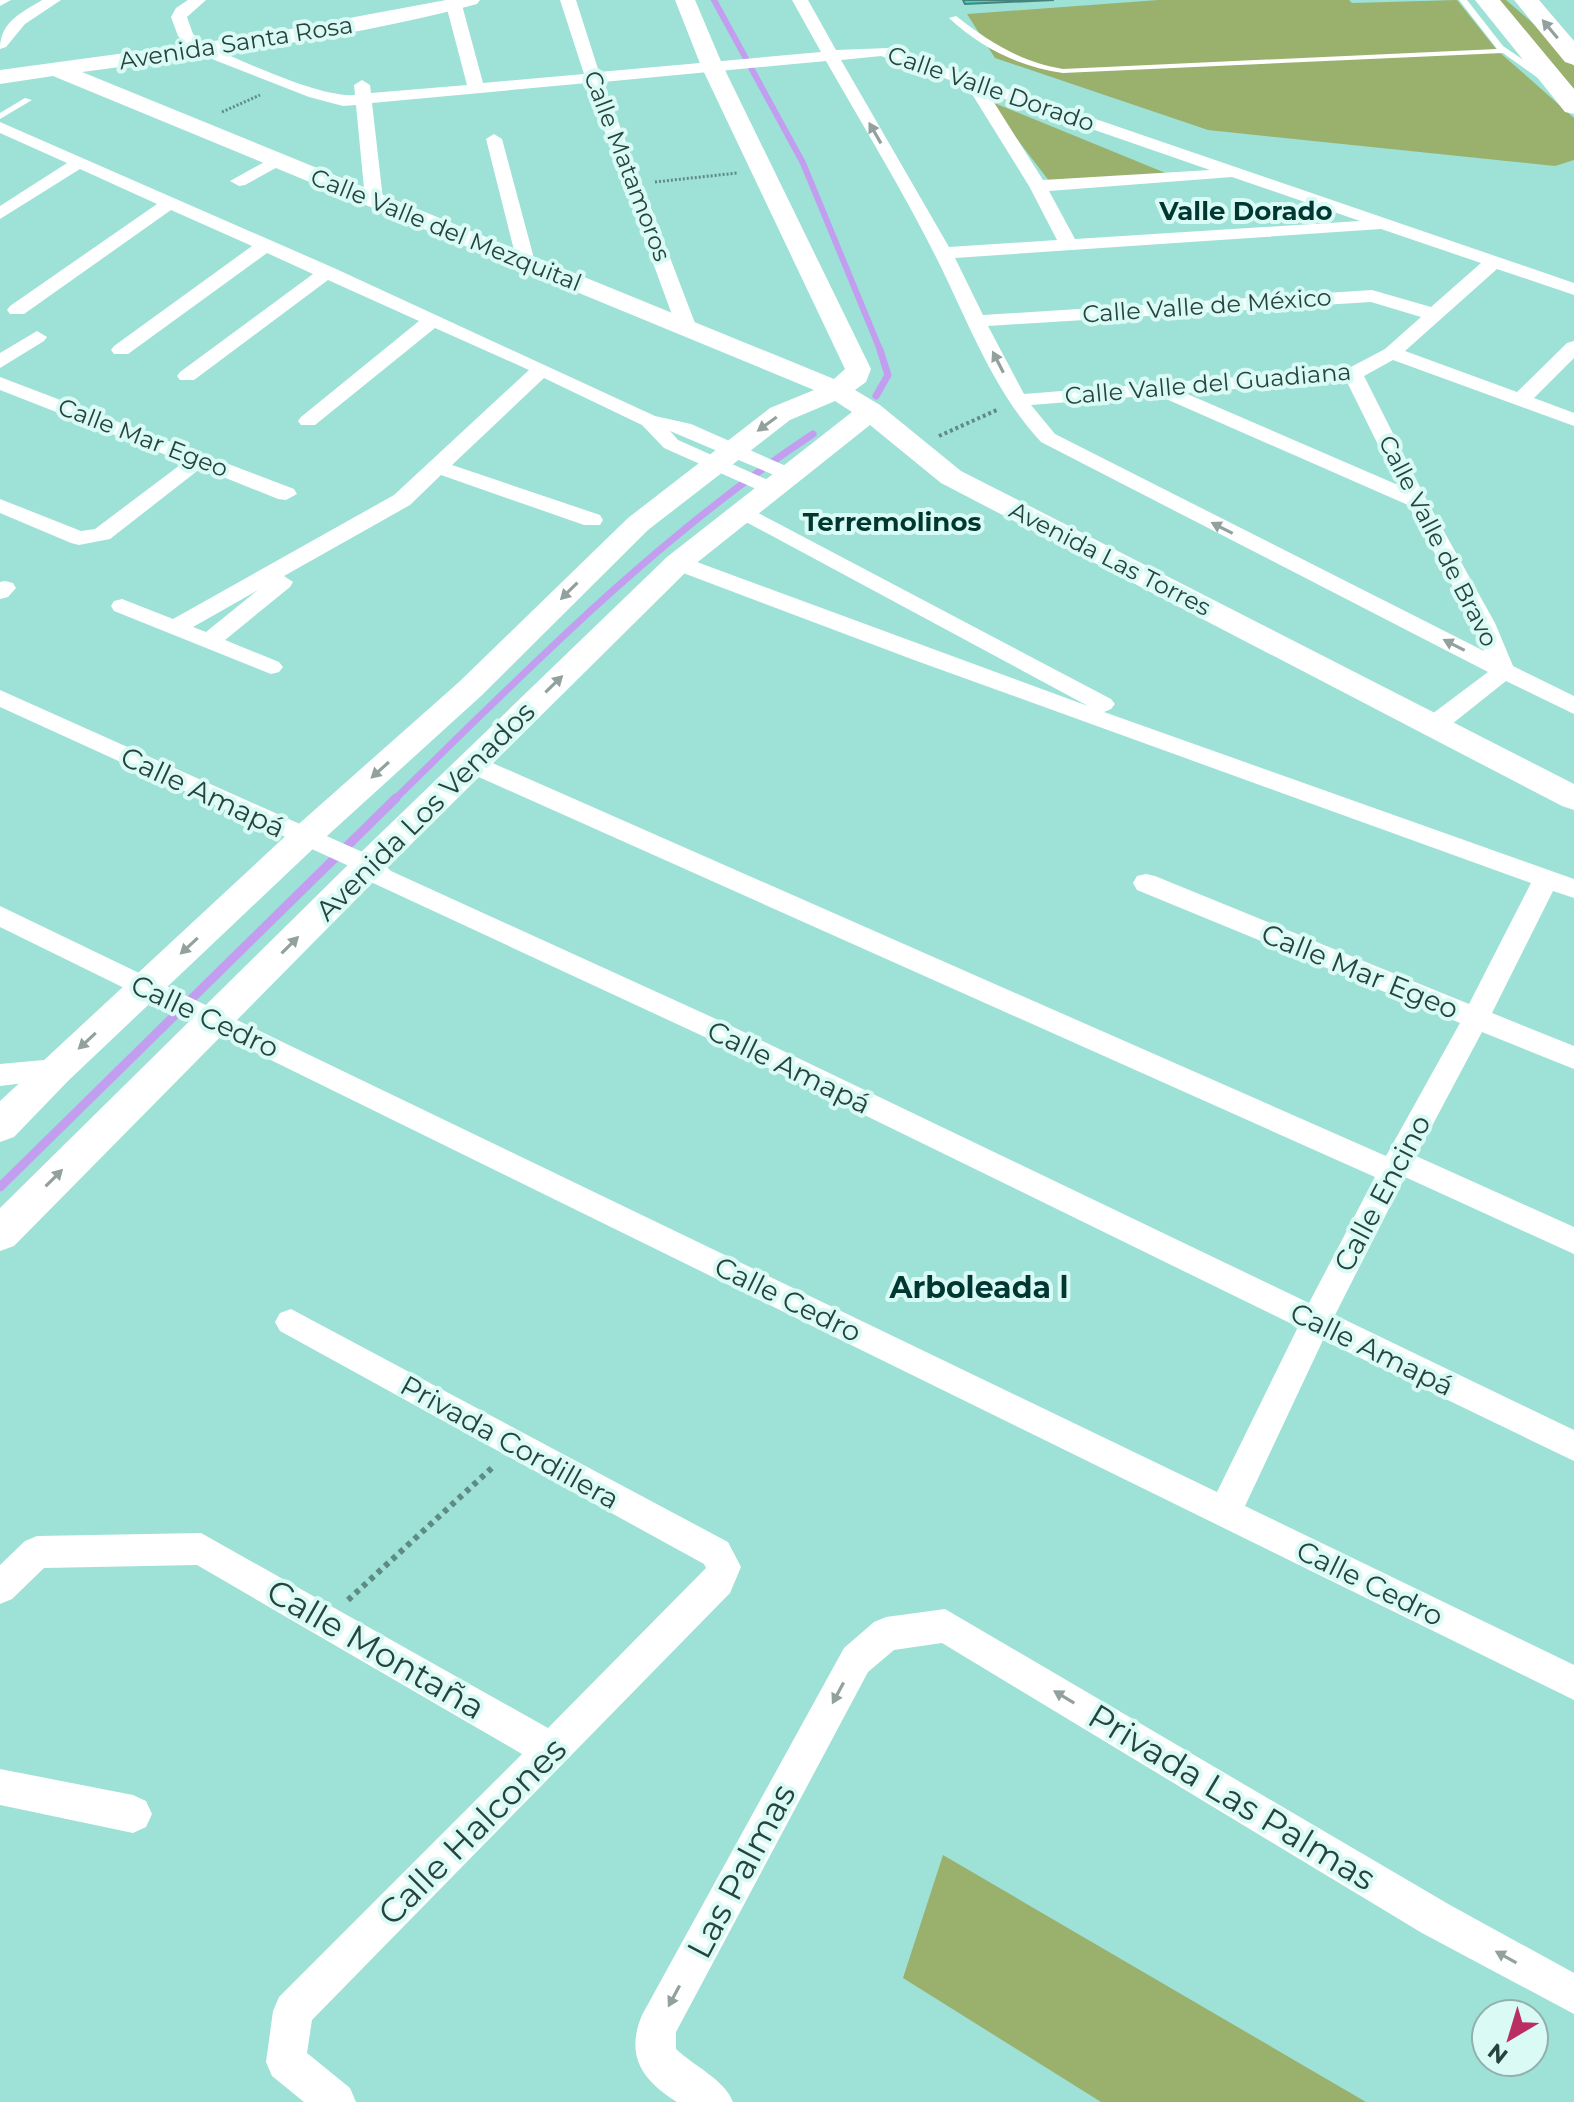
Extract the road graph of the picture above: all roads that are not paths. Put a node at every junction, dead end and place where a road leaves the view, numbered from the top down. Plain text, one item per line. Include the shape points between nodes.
1 (53, 0) edge
2 (198, 0) edge
3 (399, 0) edge
4 (568, 0) edge
5 (685, 0) edge
6 (800, 0) edge
7 (1463, 0) edge
8 (1487, 0) edge
9 (1526, 0) edge
10 (462, 2) edge
11 (953, 18) dead end
12 (193, 42) junction
13 (0, 44) edge
14 (1504, 51) junction
15 (830, 55) junction
16 (1574, 57) edge
17 (0, 61) edge
18 (723, 66) junction
19 (55, 69) junction
20 (0, 77) edge
21 (593, 78) junction
22 (973, 82) junction
23 (476, 89) junction
24 (364, 92) junction
25 (1566, 97) edge
26 (28, 100) dead end
27 (0, 116) edge
28 (0, 127) edge
29 (494, 139) dead end
30 (277, 160) junction
31 (80, 162) junction
32 (1239, 174) junction
33 (239, 181) dead end
34 (1038, 186) junction
35 (374, 199) junction
36 (171, 202) junction
37 (0, 214) edge
38 (1387, 225) junction
39 (266, 245) junction
40 (1069, 245) junction
41 (943, 253) junction
42 (526, 262) junction
43 (1493, 262) junction
44 (327, 272) junction
45 (1574, 289) edge
46 (17, 310) dead end
47 (1433, 314) junction
48 (433, 320) junction
49 (978, 321) junction
50 (688, 331) junction
51 (37, 337) dead end
52 (1574, 347) edge
53 (121, 350) dead end
54 (1392, 353) junction
55 (0, 362) edge
56 (542, 369) junction
57 (1353, 374) junction
58 (187, 376) dead end
59 (0, 383) edge
60 (1159, 389) junction
61 (837, 390) junction
62 (1018, 400) junction
63 (1521, 400) junction
64 (870, 411) junction
65 (1574, 420) edge
66 (308, 421) dead end
67 (199, 460) junction
68 (732, 460) junction
69 (439, 467) junction
70 (766, 484) junction
71 (286, 494) dead end
72 (1416, 501) junction
73 (0, 505) edge
74 (592, 520) dead end
75 (299, 558) junction
76 (678, 563) junction
77 (122, 606) dead end
78 (174, 628) junction
79 (208, 642) junction
80 (271, 667) dead end
81 (1504, 671) junction
82 (0, 698) edge
83 (1574, 706) edge
84 (1433, 726) junction
85 (1192, 752) junction
86 (472, 764) junction
87 (1574, 798) edge
88 (337, 851) junction
89 (1546, 879) junction
90 (1146, 883) dead end
91 (1574, 889) edge
92 (0, 916) edge
93 (180, 1004) junction
94 (1476, 1018) junction
95 (1574, 1058) edge
96 (55, 1070) junction
97 (0, 1075) edge
98 (0, 1126) edge
99 (1396, 1166) junction
100 (0, 1234) edge
101 (1574, 1241) edge
102 (291, 1322) dead end
103 (1315, 1323) junction
104 (1574, 1446) edge
105 (1225, 1511) junction
106 (724, 1567) joint
107 (0, 1588) edge
108 (886, 1634) joint
109 (1574, 1683) edge
110 (551, 1750) junction
111 (0, 1787) edge
112 (133, 1814) dead end
113 (1574, 1994) edge
114 (325, 2099) edge
115 (713, 2102) edge

1 - 13 street via 19,21
2 - 12 street via 179,17
3 - 12 street, Avenida Santa Rosa
4 - 21 street, Calle Matamoros
5 - 18 street
6 - 15 street
7 - 14 lane
8 - 25 highway
16 -> 9 highway
10 - 12 street, Avenida Santa Rosa via 355,25
10 - 23 street
11 - 14 lane via 1005,55 1063,71
12 - 17 street, Avenida Santa Rosa
12 - 19 street, Avenida Santa Rosa
12 - 24 street, Calle Valle Dorado via 331,99
14 - 25 lane
15 - 18 street, Calle Valle Dorado
15 - 22 street, Calle Valle Dorado via 882,51
41 -> 15 street
18 - 21 street, Calle Valle Dorado
18 - 61 street via 764,170 858,369
19 - 20 street, Avenida Santa Rosa
19 - 30 street, Calle Valle del Mezquital
21 - 23 street, Calle Valle Dorado
21 - 50 street, Calle Matamoros
22 - 32 street, Calle Valle Dorado
22 - 34 street
23 - 24 street, Calle Valle Dorado
24 - 35 street
26 - 27 lane
28 - 31 street
29 - 42 street
30 - 33 street
30 - 35 street, Calle Valle del Mezquital
31 - 36 street
31 - 37 street
32 - 34 street
32 - 38 street, Calle Valle Dorado
34 - 40 street
35 - 42 street, Calle Valle del Mezquital
36 - 39 street
36 - 46 street
38 - 40 street
38 - 43 street, Calle Valle Dorado
39 - 44 street
39 - 53 street
40 - 41 street
41 - 49 street
42 - 50 street, Calle Valle del Mezquital
43 - 45 street, Calle Valle Dorado
43 - 47 street
44 - 48 street
44 - 58 street
47 - 49 street, Calle Valle de México via 1372,296
47 - 54 street
48 - 56 street
48 - 66 street
62 -> 49 street
50 - 61 street, Calle Valle del Mezquital
51 - 55 street
52 - 63 street
54 - 57 street, Calle Valle del Guadiana
54 - 63 street
56 - 68 street via 649,421 671,444
56 - 69 street
57 - 60 street, Calle Valle del Guadiana
57 - 72 street, Calle Valle de Bravo
59 - 67 street, Calle Mar Egeo
60 - 62 street, Calle Valle del Guadiana
60 - 72 street
61 - 64 street, Avenida Las Torres
61 -> 68 street, Avenida Los Venados via 780,414
81 -> 62 street via 1067,449 1035,426
63 - 65 street
64 - 70 street, Avenida Los Venados
64 - 84 street, Avenida Las Torres via 951,477
67 - 71 street, Calle Mar Egeo
67 - 73 street via 91,537 79,538
68 - 70 street
68 -> 88 street, Avenida Los Venados via 630,532 470,689
69 - 74 street
69 - 75 street via 396,505
70 - 76 street, Avenida Los Venados
70 - 85 street
72 - 81 street, Calle Valle de Bravo via 1484,623
75 - 78 street
75 - 79 street via 279,586
76 - 85 street
86 -> 76 street, Avenida Los Venados
77 - 78 street
78 - 79 street
79 - 80 street
81 - 83 street
81 - 84 street, Calle Valle de Bravo
82 - 88 street, Calle Amapá
84 - 87 street, Avenida Las Torres
85 - 89 street
86 - 88 street, Avenida Los Venados
86 - 99 street
93 -> 88 street, Avenida Los Venados
88 -> 93 street, Avenida Los Venados
88 - 103 street, Calle Amapá
89 - 91 street
89 - 94 street, Calle Encino
90 - 94 street, Calle Mar Egeo
92 - 93 street, Calle Cedro
93 -> 96 street, Avenida Los Venados
100 -> 93 street, Avenida Los Venados
93 - 105 street, Calle Cedro
94 - 95 street, Calle Mar Egeo
94 - 99 street, Calle Encino
96 - 97 street
96 - 98 street, Avenida Los Venados
99 - 101 street
99 - 103 street, Calle Encino
102 - 106 street, Privada Cordillera via 716,1553
103 - 104 street, Calle Amapá
103 - 105 street, Calle Encino
105 - 109 street, Calle Cedro
106 - 110 street, Calle Halcones via 718,1582
107 - 110 street, Calle Montaña via 37,1552 201,1549
113 -> 108 street, Privada Las Palmas via 1436,1919 945,1626
108 -> 115 street, Las Palmas via 856,1660 656,2029 656,2058
110 - 114 street, Calle Halcones via 293,2011 286,2062
111 - 112 street

